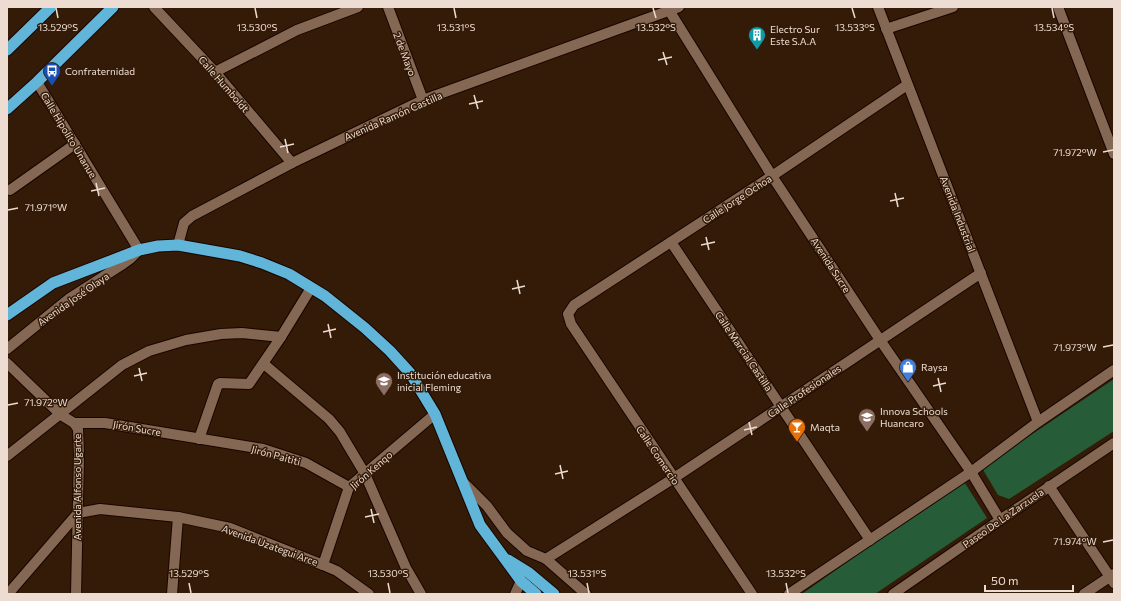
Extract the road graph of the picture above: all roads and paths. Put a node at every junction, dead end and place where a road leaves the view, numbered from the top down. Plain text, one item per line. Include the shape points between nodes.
1 (50, 7) edge
2 (113, 7) edge
3 (154, 7) edge
4 (358, 7) edge
5 (388, 7) edge
6 (679, 7) edge
7 (878, 7) edge
8 (953, 7) edge
9 (1058, 7) edge
10 (668, 9) edge
11 (886, 29) junction
12 (7, 50) edge
13 (215, 72) junction
14 (37, 82) junction
15 (907, 85) junction
16 (423, 100) junction
17 (7, 109) edge
18 (75, 144) junction
19 (1114, 154) edge
20 (292, 163) junction
21 (772, 176) junction
22 (10, 190) dead end
23 (671, 242) junction
24 (178, 245) junction
25 (139, 250) junction
26 (981, 273) junction
27 (311, 288) junction
28 (568, 314) joint
29 (7, 315) edge
30 (281, 337) junction
31 (880, 340) junction
32 (7, 349) edge
33 (7, 363) edge
34 (264, 364) junction
35 (1114, 370) edge
36 (781, 406) junction
37 (435, 414) junction
38 (61, 415) junction
39 (1038, 422) junction
40 (74, 423) junction
41 (199, 439) junction
42 (1114, 442) edge
43 (7, 456) edge
44 (970, 472) junction
45 (365, 474) junction
46 (674, 478) junction
47 (463, 482) junction
48 (349, 486) junction
49 (1049, 486) junction
50 (78, 513) junction
51 (178, 517) junction
52 (1000, 520) junction
53 (870, 540) junction
54 (504, 558) junction
55 (546, 559) junction
56 (323, 564) junction
57 (1113, 578) edge
58 (521, 581) junction
59 (8, 594) edge
60 (76, 594) edge
61 (172, 594) edge
62 (369, 594) edge
63 (421, 594) edge
64 (515, 594) edge
65 (536, 594) edge
66 (554, 594) edge
67 (586, 594) edge
68 (752, 594) edge
69 (789, 594) edge
70 (893, 594) edge
71 (1084, 594) edge

1 - 12 highway
2 - 14 highway
3 - 13 street, Calle Humboldt
4 - 13 street via 297,30
5 - 16 street, 2 de Mayo
6 - 10 street, Avenida Ramón Castilla
7 - 11 street, Avenida Industrial
8 - 11 street
9 - 19 street
10 - 16 street, Avenida Ramón Castilla
10 - 21 street, Avenida Sucre
11 - 15 street, Avenida Industrial
13 - 20 street, Calle Humboldt
14 - 17 highway
14 - 18 street, Calle Hipolito Unanue
15 - 21 street, Calle Jorge Ochoa
15 - 26 street, Avenida Industrial
16 - 20 street, Avenida Ramón Castilla
18 - 22 street
18 - 25 street, Calle Hipolito Unanue
20 - 24 street, Avenida Ramón Castilla via 192,216 184,223
21 - 23 street, Calle Jorge Ochoa
21 - 31 street, Avenida Sucre
23 - 28 street, Calle Jorge Ochoa via 574,305
23 - 36 street, Calle Marcial Castilla
24 - 25 highway
24 - 27 highway via 240,256 262,263 290,274
25 - 29 highway via 53,284
25 - 32 street, Avenida José Olaya via 123,264 70,298
26 - 31 street, Calle Profesionales
26 - 39 street, Avenida Industrial
27 - 30 street
27 - 37 highway via 325,296 390,351 410,373
28 - 46 street, Calle Comercio via 571,324
30 - 34 street
30 - 38 street via 242,333 221,334 186,340 149,351 122,365
31 - 36 street, Calle Profesionales
31 - 44 street, Avenida Sucre
33 - 38 street, Avenida Alfonso Ugarte
34 - 41 street via 248,385 219,384
34 - 45 street via 329,419 350,447
35 - 39 street
36 - 46 street, Calle Profesionales
36 - 53 street, Calle Marcial Castilla
37 - 45 street, Jirón Kenqo
37 - 47 highway
38 - 40 street, Avenida Alfonso Ugarte
38 - 43 street
39 - 44 street
40 - 41 street, Jirón Sucre via 105,423
40 - 50 street, Avenida Alfonso Ugarte via 79,438
41 - 48 street, Jirón Paititi via 263,449 306,463
42 - 49 street, Paseo De La Zarzuela
44 - 52 street, Avenida Sucre
44 - 53 street
45 - 48 street, Jirón Kenqo
45 - 63 street via 406,568
46 - 55 street, Calle Profesionales
46 - 68 street, Calle Comercio
47 - 54 highway via 480,525
47 - 55 street via 527,551
48 - 56 street, Jirón Kenqo
49 - 52 street, Paseo De La Zarzuela
49 - 57 street
50 - 51 street, Avenida Uzategui Arce via 100,509
50 - 59 street
50 - 60 street, Avenida Alfonso Ugarte
51 - 56 street, Avenida Uzategui Arce via 230,528
51 - 61 street
52 - 70 street, Paseo De La Zarzuela
53 - 69 street
54 - 58 highway
54 - 66 highway via 529,573
55 - 67 street
56 - 62 street, Avenida Uzategui Arce
57 - 71 street
58 - 64 street
58 - 65 highway

